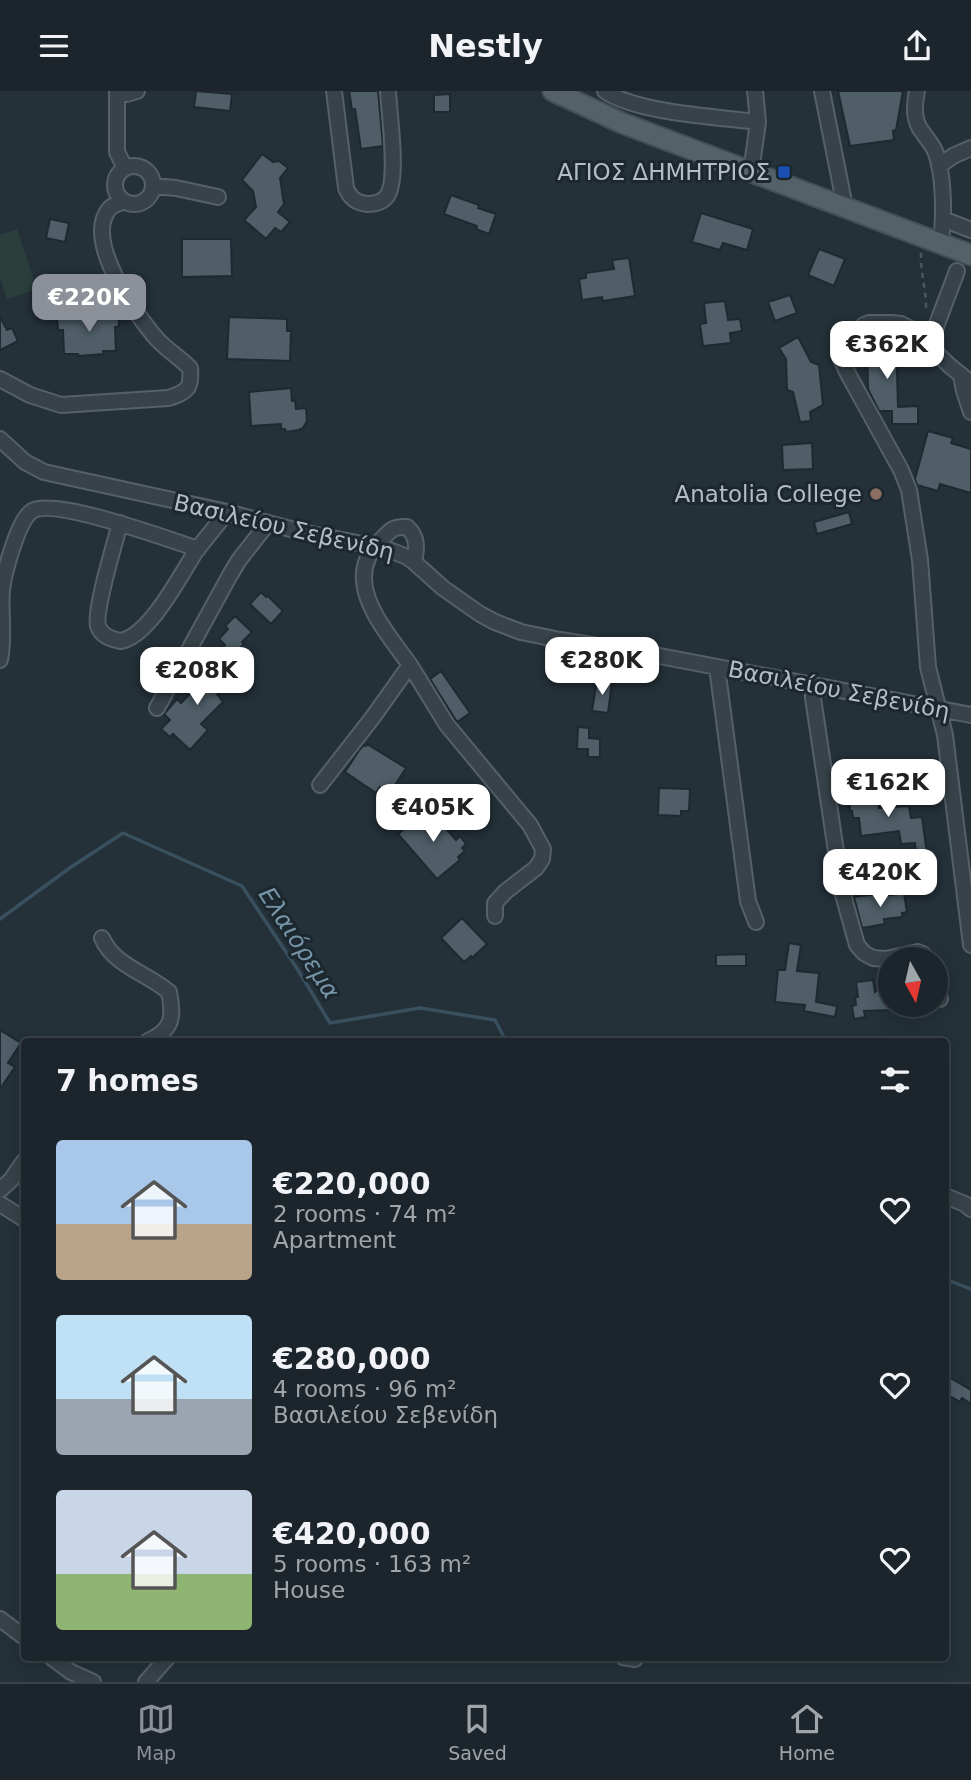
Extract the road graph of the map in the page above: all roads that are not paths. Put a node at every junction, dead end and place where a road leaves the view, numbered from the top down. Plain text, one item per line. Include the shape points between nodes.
1 (137, 91) edge
2 (334, 91) edge
3 (388, 91) edge
4 (553, 91) edge
5 (605, 91) edge
6 (755, 91) edge
7 (822, 91) edge
8 (917, 91) edge
9 (117, 92) edge
10 (758, 122) junction
11 (971, 148) edge
12 (939, 166) junction
13 (125, 168) junction
14 (751, 172) junction
15 (153, 186) junction
16 (218, 197) dead end
17 (124, 201) junction
18 (845, 207) junction
19 (943, 219) junction
20 (971, 230) edge
21 (933, 241) junction
22 (971, 255) edge
23 (957, 271) dead end
24 (121, 287) junction
25 (61, 294) dead end
26 (924, 340) junction
27 (0, 379) edge
28 (966, 379) edge
29 (971, 412) edge
30 (0, 439) edge
31 (227, 512) junction
32 (120, 523) junction
33 (268, 523) junction
34 (375, 545) junction
35 (198, 548) junction
36 (414, 562) junction
37 (0, 660) edge
38 (410, 665) junction
39 (718, 667) junction
40 (813, 685) junction
41 (157, 708) dead end
42 (939, 709) junction
43 (971, 715) edge
44 (320, 785) dead end
45 (495, 916) dead end
46 (756, 922) dead end
47 (102, 939) dead end
48 (971, 945) edge
49 (878, 958) edge
50 (156, 1038) edge
51 (21, 1165) edge
52 (0, 1190) edge
53 (949, 1198) edge
54 (0, 1204) edge
55 (971, 1209) edge
56 (21, 1217) edge
57 (0, 1619) edge
58 (21, 1635) edge
59 (56, 1661) edge
60 (164, 1661) edge
61 (93, 1682) edge
62 (146, 1682) edge

1 - 9 street
2 - 3 street via 346,188 353,199 364,204 380,202 390,191
4 - 14 main road
5 - 10 street via 641,105 685,114
6 - 10 street
7 - 18 street
8 - 12 street via 917,123
9 - 13 street via 117,152
10 - 14 street
11 - 12 street
12 - 19 street
13 - 15 street via 146,170
13 - 17 street via 116,186
14 - 18 main road
15 - 16 street
15 - 17 street via 145,200
17 - 24 street via 111,207 102,232 106,255
18 - 21 main road
19 - 20 street
19 - 21 street via 943,229
21 - 22 main road
23 - 26 street
24 - 25 street
24 - 27 street via 158,340 190,368 191,382 184,393 61,405
26 - 28 street
26 - 42 street via 901,324 869,323 857,330 839,354 908,486 921,569 928,667
28 - 29 street via 964,391
30 - 31 street, Βασιλείου Σεβενίδη via 44,472
31 - 33 street, Βασιλείου Σεβενίδη
31 - 35 street
32 - 35 street
32 - 35 street via 98,619 104,635 115,640 125,641 142,629
32 - 37 street via 49,507 28,514 14,542 4,582
33 - 34 street, Βασιλείου Σεβενίδη
33 - 41 street via 239,560
34 - 36 street, Βασιλείου Σεβενίδη
34 - 36 street via 393,528 407,527 416,540
34 - 38 street via 363,571 365,590 373,612
36 - 39 street, Βασιλείου Σεβενίδη via 457,599 511,629
38 - 44 street
38 - 45 street via 447,725 530,825 543,849 536,868 495,903
39 - 40 street, Βασιλείου Σεβενίδη
39 - 46 street via 748,901
40 - 42 street, Βασιλείου Σεβενίδη
40 - 49 street via 842,891 857,945
42 - 43 street, Βασιλείου Σεβενίδη
42 - 48 street
47 - 50 street via 127,966 169,992 172,1019
51 - 52 street
53 - 55 street
54 - 56 street
57 - 58 street
59 - 61 street
60 - 62 street

